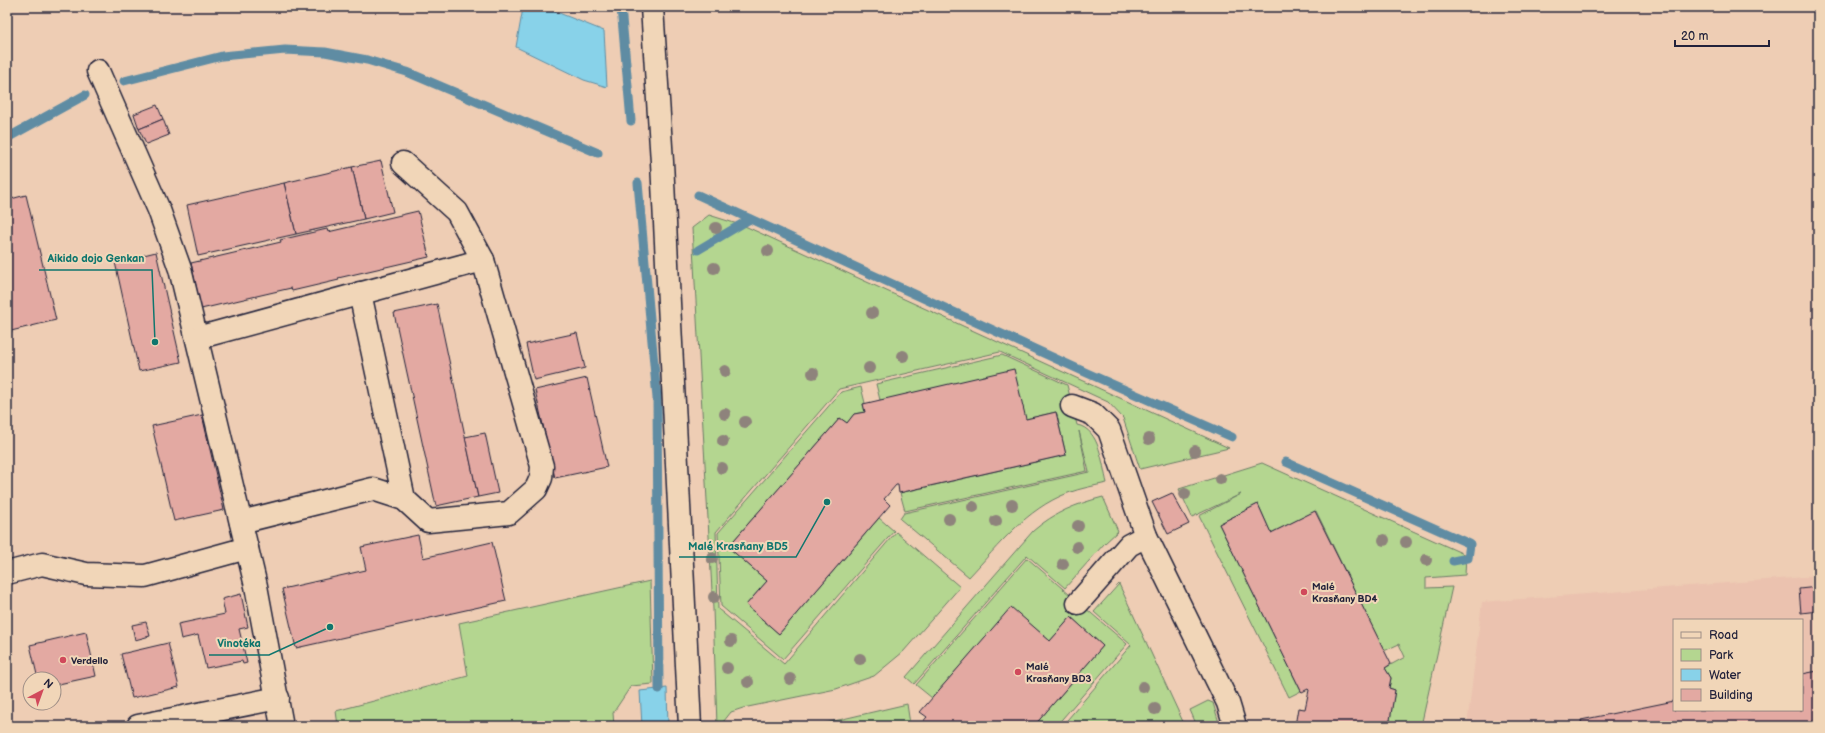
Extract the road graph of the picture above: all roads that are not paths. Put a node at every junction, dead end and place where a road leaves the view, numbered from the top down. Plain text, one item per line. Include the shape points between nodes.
1 (652, 7) edge
2 (98, 71) dead end
3 (403, 163) dead end
4 (484, 260) junction
5 (360, 293) junction
6 (197, 338) junction
7 (1072, 406) dead end
8 (404, 499) junction
9 (241, 522) junction
10 (1146, 536) junction
11 (247, 548) junction
12 (7, 573) edge
13 (1078, 603) dead end
14 (278, 698) junction
15 (138, 726) edge
16 (282, 726) edge
17 (690, 726) edge
18 (1235, 726) edge

1 - 17 street
2 - 6 street via 159,210 180,269
3 - 4 street via 457,212
4 - 5 street
4 - 8 street via 542,466 541,478 536,489 509,513 428,521
5 - 6 street
5 - 8 street
6 - 9 street
7 - 10 street via 1093,414 1109,430
8 - 9 street via 373,489
9 - 11 street
10 - 13 street via 1129,545
10 - 18 street via 1228,703
11 - 12 street via 145,576 86,574 42,564
11 - 14 street
14 - 15 street
14 - 16 street

